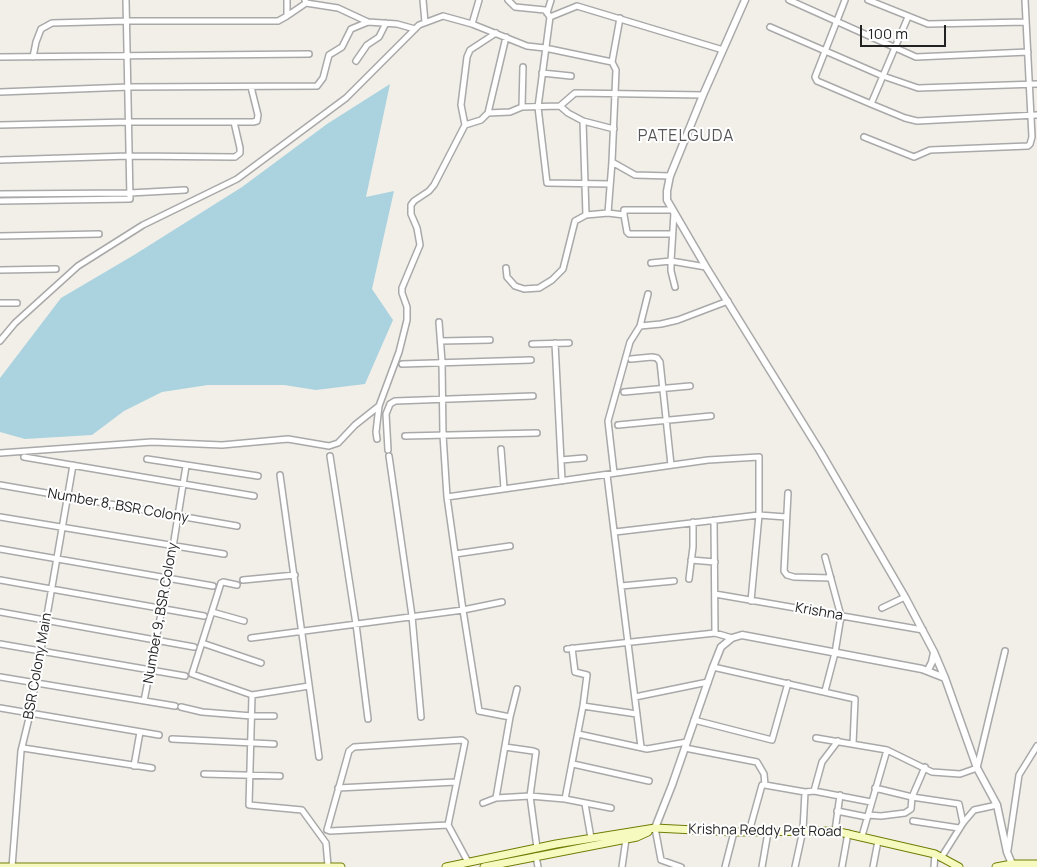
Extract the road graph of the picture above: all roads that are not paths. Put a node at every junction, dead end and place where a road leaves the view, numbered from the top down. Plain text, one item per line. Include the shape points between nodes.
1 (126, 0) edge
2 (287, 0) edge
3 (423, 0) edge
4 (479, 0) edge
5 (508, 0) edge
6 (551, 0) edge
7 (745, 0) edge
8 (789, 0) edge
9 (845, 0) edge
10 (868, 0) edge
11 (1025, 0) edge
12 (306, 2) edge
13 (578, 3) edge
14 (548, 15) junction
15 (287, 16) junction
16 (908, 17) junction
17 (620, 18) junction
18 (126, 21) junction
19 (368, 22) junction
20 (425, 22) junction
21 (836, 22) junction
22 (1026, 22) junction
23 (386, 23) junction
24 (472, 24) junction
25 (770, 27) dead end
26 (414, 29) junction
27 (496, 33) junction
28 (506, 37) junction
29 (545, 48) junction
30 (895, 48) junction
31 (723, 50) junction
32 (824, 50) junction
33 (1028, 52) junction
34 (310, 54) dead end
35 (128, 56) junction
36 (0, 57) edge
37 (34, 57) junction
38 (356, 61) dead end
39 (612, 62) junction
40 (523, 66) dead end
41 (542, 73) junction
42 (571, 76) dead end
43 (883, 76) junction
44 (1029, 84) junction
45 (1037, 84) edge
46 (128, 87) junction
47 (251, 87) junction
48 (0, 92) edge
49 (615, 95) junction
50 (703, 96) junction
51 (871, 104) junction
52 (560, 106) junction
53 (522, 107) junction
54 (538, 107) junction
55 (488, 113) junction
56 (1034, 115) edge
57 (583, 121) junction
58 (129, 122) junction
59 (234, 122) junction
60 (0, 125) edge
61 (465, 125) junction
62 (614, 129) junction
63 (864, 137) dead end
64 (129, 156) junction
65 (0, 160) edge
66 (612, 162) junction
67 (670, 176) junction
68 (610, 184) junction
69 (584, 185) junction
70 (185, 190) dead end
71 (130, 193) junction
72 (0, 194) edge
73 (0, 202) edge
74 (673, 212) junction
75 (608, 213) junction
76 (586, 215) junction
77 (624, 215) junction
78 (99, 234) dead end
79 (672, 234) junction
80 (0, 236) edge
81 (671, 262) junction
82 (650, 263) dead end
83 (706, 267) junction
84 (506, 268) dead end
85 (56, 269) dead end
86 (0, 270) edge
87 (675, 287) dead end
88 (648, 294) dead end
89 (728, 301) junction
90 (0, 303) edge
91 (17, 303) dead end
92 (439, 322) dead end
93 (640, 326) junction
94 (490, 340) dead end
95 (0, 341) edge
96 (441, 341) junction
97 (569, 343) dead end
98 (532, 344) dead end
99 (554, 344) junction
100 (631, 359) dead end
101 (531, 360) dead end
102 (442, 362) junction
103 (402, 364) dead end
104 (690, 386) dead end
105 (663, 388) junction
106 (624, 392) dead end
107 (533, 396) dead end
108 (442, 400) junction
109 (379, 406) junction
110 (711, 416) dead end
111 (666, 420) junction
112 (618, 425) dead end
113 (537, 432) dead end
114 (443, 435) junction
115 (405, 436) dead end
116 (377, 439) dead end
117 (501, 448) dead end
118 (0, 453) edge
119 (330, 456) dead end
120 (24, 457) dead end
121 (584, 458) dead end
122 (147, 459) dead end
123 (561, 460) junction
124 (73, 465) junction
125 (671, 465) junction
126 (186, 466) junction
127 (614, 473) junction
128 (280, 475) dead end
129 (607, 475) junction
130 (258, 476) dead end
131 (562, 481) junction
132 (183, 484) junction
133 (0, 485) edge
134 (504, 488) junction
135 (788, 493) dead end
136 (254, 496) dead end
137 (67, 497) junction
138 (447, 497) junction
139 (759, 515) junction
140 (178, 516) junction
141 (0, 517) edge
142 (786, 517) junction
143 (714, 520) junction
144 (693, 522) junction
145 (236, 526) dead end
146 (62, 527) junction
147 (615, 532) junction
148 (173, 546) junction
149 (510, 546) dead end
150 (0, 549) edge
151 (224, 554) dead end
152 (455, 554) junction
153 (825, 557) dead end
154 (57, 559) junction
155 (691, 560) junction
156 (714, 562) junction
157 (295, 576) junction
158 (168, 578) junction
159 (831, 578) junction
160 (689, 579) dead end
161 (0, 580) edge
162 (243, 580) dead end
163 (674, 581) dead end
164 (237, 585) dead end
165 (213, 586) dead end
166 (621, 586) junction
167 (51, 590) junction
168 (715, 594) junction
169 (905, 597) junction
170 (751, 601) junction
171 (502, 602) dead end
172 (882, 608) dead end
173 (162, 610) junction
174 (463, 610) junction
175 (0, 612) edge
176 (212, 612) junction
177 (204, 616) dead end
178 (412, 616) junction
179 (842, 616) junction
180 (46, 620) junction
181 (244, 621) dead end
182 (356, 624) junction
183 (923, 630) junction
184 (302, 632) junction
185 (715, 633) junction
186 (251, 638) dead end
187 (732, 638) junction
188 (156, 640) junction
189 (202, 642) junction
190 (628, 642) junction
191 (0, 644) edge
192 (194, 647) dead end
193 (40, 651) junction
194 (1006, 651) dead end
195 (934, 652) junction
196 (835, 653) junction
197 (262, 663) dead end
198 (713, 667) junction
199 (151, 670) junction
200 (928, 670) junction
201 (0, 676) edge
202 (185, 676) dead end
203 (945, 678) junction
204 (708, 682) junction
205 (36, 683) junction
206 (788, 684) junction
207 (309, 686) junction
208 (517, 689) dead end
209 (825, 692) junction
210 (252, 695) junction
211 (635, 697) junction
212 (144, 701) junction
213 (583, 706) junction
214 (0, 708) edge
215 (30, 714) junction
216 (637, 714) junction
217 (252, 716) junction
218 (274, 716) dead end
219 (422, 717) dead end
220 (510, 717) junction
221 (368, 719) dead end
222 (694, 720) junction
223 (140, 732) junction
224 (578, 734) junction
225 (159, 735) dead end
226 (816, 738) dead end
227 (172, 739) dead end
228 (838, 741) junction
229 (251, 744) junction
230 (274, 744) dead end
231 (853, 744) junction
232 (686, 745) junction
233 (505, 746) junction
234 (1037, 746) edge
235 (640, 747) junction
236 (23, 748) junction
237 (887, 750) junction
238 (319, 757) dead end
239 (573, 764) junction
240 (134, 766) junction
241 (924, 767) junction
242 (152, 768) dead end
243 (977, 768) junction
244 (204, 774) dead end
245 (250, 775) junction
246 (280, 776) dead end
247 (456, 782) junction
248 (648, 782) dead end
249 (765, 785) junction
250 (338, 788) junction
251 (875, 788) junction
252 (814, 791) junction
253 (805, 792) junction
254 (840, 795) junction
255 (530, 796) junction
256 (912, 797) junction
257 (496, 798) junction
258 (565, 799) junction
259 (871, 802) junction
260 (483, 803) dead end
261 (585, 804) junction
262 (996, 805) junction
263 (611, 808) dead end
264 (836, 811) junction
265 (867, 816) junction
266 (913, 821) dead end
267 (448, 825) junction
268 (961, 826) junction
269 (655, 828) junction
270 (804, 830) junction
271 (835, 831) junction
272 (734, 832) junction
273 (749, 832) junction
274 (768, 832) junction
275 (848, 833) junction
276 (862, 836) junction
277 (591, 838) junction
278 (626, 839) junction
279 (878, 841) junction
280 (536, 852) junction
281 (1007, 852) junction
282 (938, 856) junction
283 (468, 862) junction
284 (1012, 864) junction
285 (1037, 864) edge
286 (328, 866) edge
287 (0, 867) edge
288 (12, 867) edge
289 (341, 867) edge
290 (446, 867) edge
291 (484, 867) edge
292 (538, 867) edge
293 (622, 867) edge
294 (680, 867) edge
295 (725, 867) edge
296 (762, 867) edge
297 (795, 867) edge
298 (842, 867) edge
299 (873, 867) edge
300 (934, 867) edge
301 (957, 867) edge
302 (1001, 867) edge

1 - 18 street
2 - 15 street
3 - 20 street
4 - 24 street
5 - 14 street via 514,7 545,10
6 - 14 street
7 - 31 street
8 - 21 street
9 - 21 street
10 - 16 street
11 - 22 street
12 - 15 street
12 - 19 street via 338,8
13 - 14 street
13 - 17 street
14 - 29 street
15 - 18 street via 278,21
16 - 22 street via 928,24
16 - 30 street
17 - 31 street
17 - 39 street
18 - 35 street
18 - 37 street via 45,25 39,33
19 - 23 street
19 - 47 street via 351,29 342,47 329,54 323,78 317,86
20 - 24 street via 443,16
20 - 26 street
21 - 30 street
21 - 32 street
22 - 33 street
23 - 26 street
23 - 38 street via 379,37 367,45
24 - 27 street
25 - 32 street
26 - 95 street via 346,98 237,179 143,225 78,266 15,323
27 - 28 street
27 - 61 street via 470,50 467,58 461,105
28 - 29 street via 527,46
28 - 55 street
29 - 39 street
29 - 41 street
30 - 33 street via 916,57
30 - 43 street
31 - 50 street
32 - 43 street
32 - 51 street via 816,72 817,81
33 - 44 street
34 - 35 street
35 - 37 street
35 - 46 street
36 - 37 street
39 - 49 street via 616,70
40 - 53 street
41 - 42 street
41 - 54 street
43 - 44 street via 918,88
43 - 51 street
44 - 45 street
44 - 56 street
46 - 47 street
46 - 48 street
46 - 58 street
47 - 59 street via 258,119
49 - 50 street
49 - 52 street via 574,93
49 - 62 street
50 - 67 street
51 - 56 street via 917,121
52 - 54 street
52 - 57 street
53 - 54 street
53 - 55 street via 510,112
54 - 69 street via 547,184
55 - 61 street via 481,120
56 - 63 street via 1032,141 1028,146 930,150 914,157
57 - 62 street
57 - 69 street
58 - 59 street
58 - 60 street
58 - 64 street
59 - 64 street via 240,148 235,157
61 - 109 street via 434,185 411,205 420,245 402,288 407,320
62 - 66 street
64 - 65 street
64 - 71 street
66 - 67 street via 635,175
66 - 68 street
67 - 74 street via 666,191
68 - 69 street
68 - 75 street
69 - 76 street
70 - 71 street
71 - 72 street
71 - 73 street via 130,199
74 - 77 street via 624,210
74 - 79 street
74 - 83 street
75 - 76 street
75 - 77 street
76 - 84 street via 575,221 562,269 552,280 538,288 524,289 515,286 507,277
77 - 79 street via 629,234
78 - 80 street
79 - 81 street
81 - 82 street
81 - 83 street
81 - 87 street
83 - 89 street
85 - 86 street
88 - 93 street
89 - 93 street via 678,320
89 - 169 street
90 - 91 street
92 - 96 street
93 - 127 street via 630,342 608,421
94 - 96 street
96 - 102 street
97 - 99 street
98 - 99 street
99 - 123 street
100 - 105 street via 657,358
101 - 102 street
102 - 103 street
102 - 108 street
104 - 105 street
105 - 106 street
105 - 111 street
107 - 108 street
108 - 114 street
108 - 178 street via 400,400 390,404 386,414 388,453
109 - 116 street
109 - 118 street via 338,443 329,446 288,439 222,445 152,442
110 - 111 street
111 - 112 street
111 - 125 street
113 - 114 street
114 - 115 street
114 - 138 street
117 - 134 street
119 - 182 street
120 - 124 street
121 - 123 street
122 - 126 street
123 - 131 street
124 - 132 street
124 - 137 street, BSR Colony Main
125 - 127 street
125 - 139 street via 759,457
126 - 130 street
126 - 132 street, Number 9, BSR Colony
127 - 129 street
128 - 157 street
129 - 131 street
129 - 147 street
131 - 134 street
132 - 136 street
132 - 140 street, Number 9, BSR Colony
133 - 137 street, Number 8, BSR Colony
134 - 138 street
135 - 142 street
137 - 140 street, Number 8, BSR Colony
137 - 146 street, BSR Colony Main
138 - 152 street
139 - 142 street
139 - 143 street
139 - 170 street
140 - 145 street, Number 8, BSR Colony
140 - 148 street, Number 9, BSR Colony
141 - 146 street
142 - 159 street via 784,572 794,577
143 - 144 street
143 - 156 street
144 - 147 street
144 - 155 street
146 - 148 street
146 - 154 street, BSR Colony Main
147 - 166 street
148 - 151 street
148 - 158 street, Number 9, BSR Colony
149 - 152 street
150 - 154 street
152 - 174 street
153 - 159 street
154 - 158 street
154 - 167 street, BSR Colony Main
155 - 156 street
155 - 160 street
156 - 168 street
157 - 162 street
157 - 184 street
158 - 165 street
158 - 173 street, Number 9, BSR Colony
159 - 179 street
161 - 167 street
163 - 166 street
164 - 176 street via 221,583
166 - 190 street
167 - 173 street
167 - 180 street, BSR Colony Main
168 - 170 street, Krishna
168 - 185 street
169 - 172 street
169 - 183 street
170 - 179 street, Krishna
171 - 174 street
173 - 177 street
173 - 188 street, Number 9, BSR Colony
174 - 178 street
174 - 220 street via 480,712
175 - 180 street
176 - 181 street
176 - 189 street
178 - 182 street
178 - 219 street
179 - 183 street, Krishna
179 - 196 street
180 - 188 street
180 - 193 street, BSR Colony Main
182 - 184 street
182 - 221 street
183 - 195 street
184 - 186 street
184 - 207 street
185 - 187 street
185 - 190 street
187 - 196 street via 742,635
187 - 198 street via 721,647
188 - 192 street
188 - 199 street, Number 9, BSR Colony
189 - 197 street
189 - 210 street via 193,676
190 - 211 street
190 - 213 street via 570,649 575,672 587,675
191 - 193 street
193 - 199 street
193 - 205 street, BSR Colony Main
194 - 243 street
195 - 200 street
195 - 203 street
196 - 200 street
196 - 209 street
198 - 204 street
198 - 206 street
199 - 202 street
199 - 212 street, Number 9, BSR Colony
200 - 203 street
201 - 205 street
203 - 243 street
204 - 211 street
204 - 222 street
205 - 212 street
205 - 215 street, BSR Colony Main
206 - 209 street
206 - 222 street via 772,740
207 - 210 street
207 - 238 street
208 - 220 street
209 - 231 street via 855,699
210 - 217 street
211 - 216 street
212 - 217 street via 202,712
213 - 216 street
213 - 224 street
214 - 215 street
215 - 223 street
215 - 236 street, BSR Colony Main
216 - 235 street
217 - 218 street
217 - 229 street
220 - 233 street
222 - 232 street
223 - 225 street
223 - 240 street
224 - 235 street
224 - 239 street
226 - 228 street
227 - 229 street
228 - 231 street
228 - 252 street via 822,762
229 - 230 street
229 - 245 street
231 - 237 street
232 - 235 street
232 - 249 street via 757,762 764,774
232 - 269 street
233 - 255 street via 536,752
233 - 257 street
234 - 281 street via 1019,775
236 - 240 street
236 - 288 street, BSR Colony Main
237 - 241 street
237 - 251 street
239 - 248 street
239 - 258 street
240 - 242 street
241 - 243 street via 932,772 960,774
241 - 256 street
243 - 262 street
244 - 245 street
245 - 246 street
245 - 286 street via 250,805 302,810 326,843
247 - 250 street
247 - 250 street via 466,746 462,740 354,747 349,751
247 - 267 street
249 - 253 street
249 - 273 street via 762,785
250 - 267 street via 327,830
251 - 256 street
251 - 259 street
252 - 253 street
252 - 254 street
253 - 270 street
254 - 259 street
254 - 264 street
255 - 257 street
255 - 258 street
255 - 280 street
256 - 265 street via 910,809 905,813
256 - 268 street via 959,804
257 - 260 street
258 - 261 street
259 - 265 street
261 - 263 street
261 - 277 street
262 - 268 street via 974,810
262 - 281 street
264 - 265 street
264 - 271 street
265 - 276 street
266 - 268 street
267 - 283 street
268 - 282 street
269 - 272 main road, Krishna Reddy Pet Road
269 - 277 main road, Krishna Reddy Pet Road
269 - 278 main road, Krishna Reddy Pet Road
269 - 294 street via 661,860
270 - 271 main road, Krishna Reddy Pet Road
270 - 274 main road, Krishna Reddy Pet Road
270 - 297 street
271 - 275 main road, Krishna Reddy Pet Road
272 - 273 main road, Krishna Reddy Pet Road
272 - 295 street
273 - 274 main road, Krishna Reddy Pet Road
274 - 296 street
275 - 276 main road, Krishna Reddy Pet Road
275 - 298 street
276 - 279 main road, Krishna Reddy Pet Road
277 - 280 main road, Krishna Reddy Pet Road
278 - 280 main road, Krishna Reddy Pet Road
278 - 293 street
279 - 282 main road, Krishna Reddy Pet Road
279 - 299 street
280 - 283 main road, Krishna Reddy Pet Road
280 - 291 main road, Krishna Reddy Pet Road
280 - 292 street
281 - 284 street
282 - 300 street
282 - 301 main road, Krishna Reddy Pet Road
283 - 290 main road, Krishna Reddy Pet Road
284 - 285 main road
284 - 302 main road
286 - 288 main road
286 - 289 main road
287 - 288 main road

